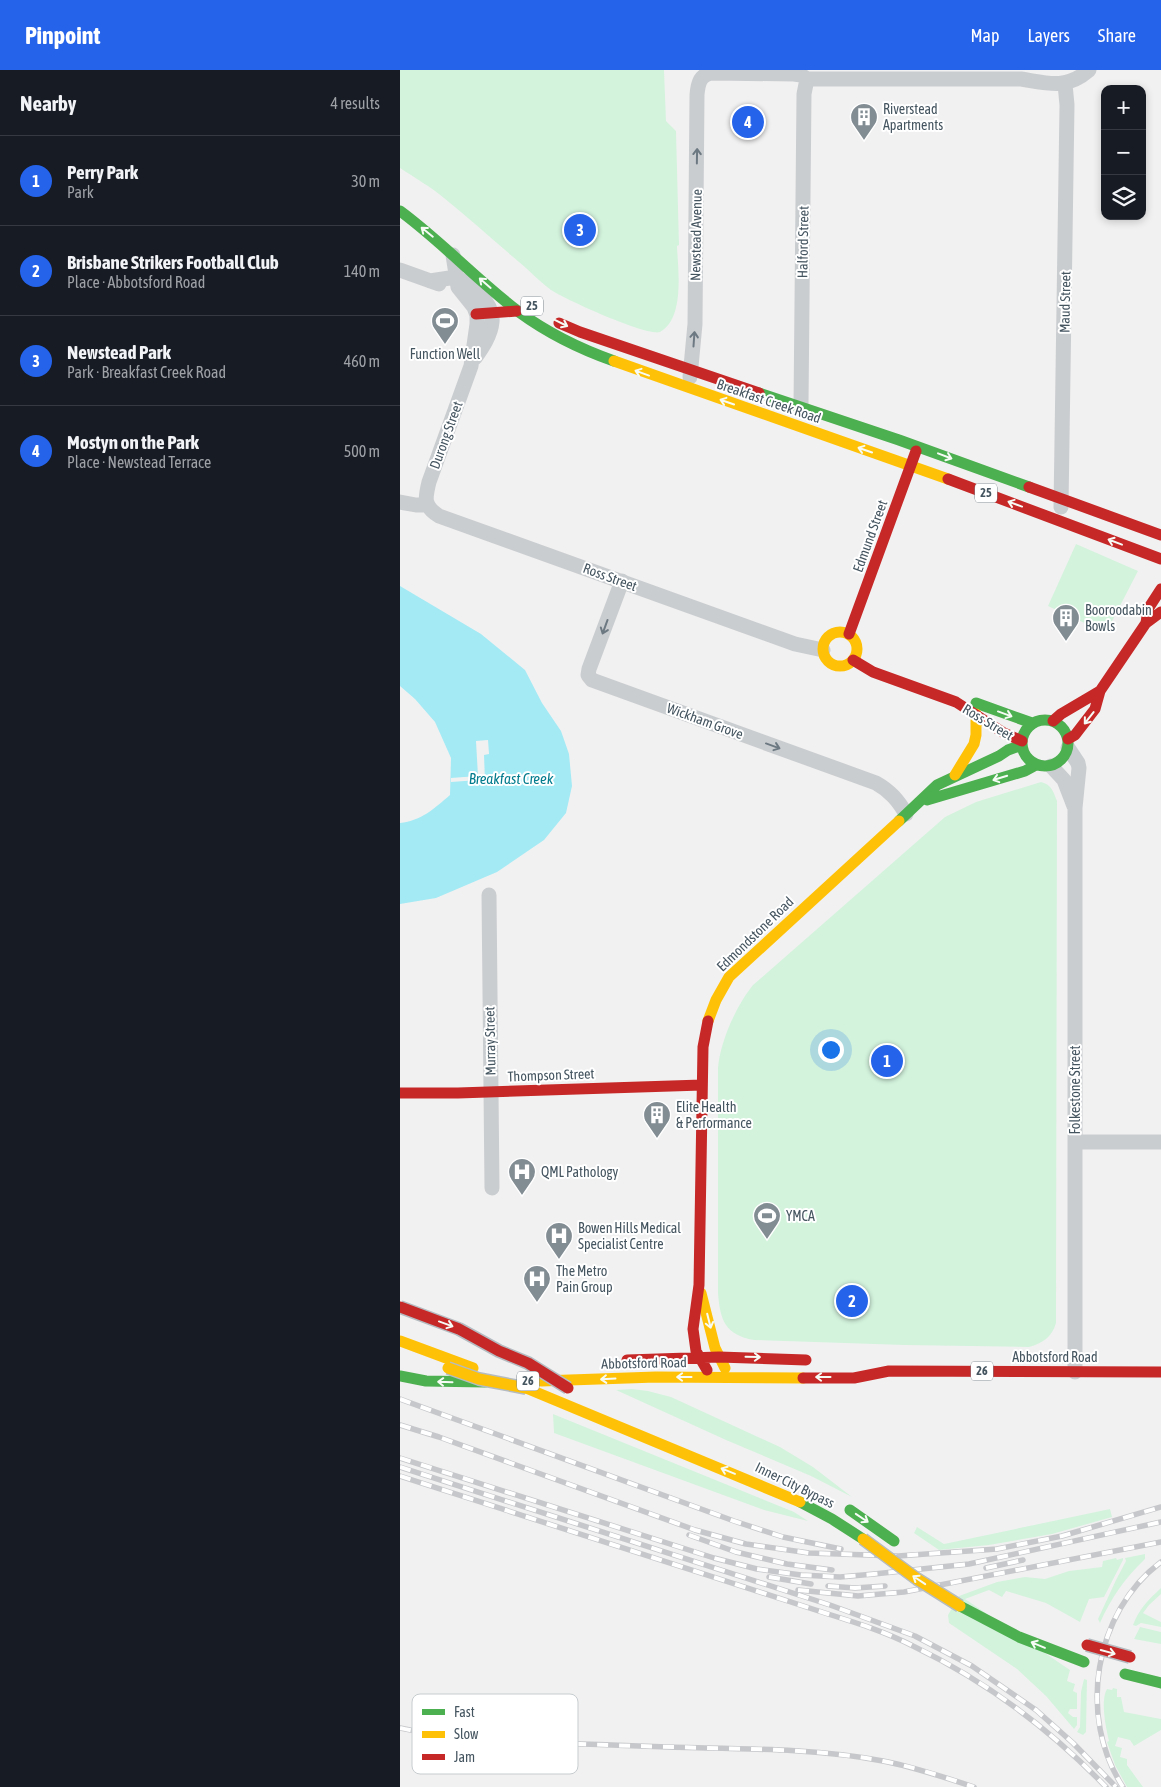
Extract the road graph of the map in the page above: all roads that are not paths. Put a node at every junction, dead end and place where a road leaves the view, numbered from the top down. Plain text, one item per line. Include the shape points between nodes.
1 (1089, 70) edge
2 (807, 79) junction
3 (1065, 84) junction
4 (400, 211) edge
5 (453, 255) junction
6 (400, 270) edge
7 (457, 283) junction
8 (517, 310) junction
9 (483, 313) junction
10 (552, 318) dead end
11 (692, 368) junction
12 (688, 389) junction
13 (801, 406) junction
14 (918, 446) junction
15 (911, 466) junction
16 (1062, 499) junction
17 (400, 502) edge
18 (428, 505) junction
19 (1060, 521) junction
20 (1161, 535) edge
21 (1161, 559) edge
22 (622, 581) junction
23 (1161, 589) edge
24 (1161, 612) edge
25 (1146, 623) junction
26 (849, 634) junction
27 (823, 650) junction
28 (854, 660) junction
29 (1100, 691) junction
30 (956, 702) junction
31 (976, 714) junction
32 (1053, 721) junction
33 (1032, 723) junction
34 (1022, 743) junction
35 (1068, 743) junction
36 (1043, 765) junction
37 (956, 775) junction
38 (922, 801) junction
39 (1074, 808) junction
40 (906, 814) junction
41 (488, 895) dead end
42 (702, 1086) junction
43 (491, 1092) junction
44 (400, 1093) edge
45 (1075, 1142) junction
46 (1161, 1142) edge
47 (492, 1188) dead end
48 (699, 1285) junction
49 (402, 1294) dead end
50 (412, 1303) dead end
51 (400, 1307) edge
52 (400, 1341) edge
53 (486, 1357) dead end
54 (699, 1357) junction
55 (719, 1357) junction
56 (419, 1360) dead end
57 (611, 1360) dead end
58 (816, 1361) dead end
59 (863, 1365) dead end
60 (889, 1371) junction
61 (1075, 1372) junction
62 (1161, 1372) edge
63 (400, 1376) edge
64 (711, 1377) junction
65 (730, 1378) junction
66 (526, 1388) junction
67 (843, 1506) dead end
68 (897, 1544) dead end
69 (1073, 1640) dead end
70 (1134, 1658) dead end
71 (1097, 1667) dead end
72 (1111, 1671) dead end
73 (1161, 1683) edge

1 - 3 street
2 - 3 street via 1021,79
11 -> 2 street, Newstead Avenue via 700,81 704,75 713,73 794,74
2 - 13 street, Halford Street via 804,94
3 - 16 street, Maud Street
5 -> 4 main road, Breakfast Creek Road / 25
5 - 7 street
8 -> 5 main road, Breakfast Creek Road / 25
6 - 7 street via 430,281
7 - 9 street via 484,299
8 - 9 main road
12 -> 8 main road, Breakfast Creek Road / 25 via 584,351
9 - 18 street, Durong Street via 492,322 470,366 429,482
10 -> 11 main road, Breakfast Creek Road / 25 via 580,332
11 - 12 street, Newstead Avenue
11 - 13 main road, Breakfast Creek Road / 25
15 -> 12 main road, Breakfast Creek Road / 25
13 - 14 main road, Breakfast Creek Road / 25
14 - 15 main road, Edmund Street
14 -> 16 main road, Breakfast Creek Road / 25
19 -> 15 main road, Breakfast Creek Road / 25
15 - 26 main road, Edmund Street
16 - 19 street, Maud Street
16 - 20 main road, Breakfast Creek Road / 25
17 - 18 street
18 - 22 street, Ross Street via 439,516
21 -> 19 main road, Breakfast Creek Road / 25
22 - 27 street, Ross Street via 795,644
22 -> 40 street, Wickham Grove via 589,668 588,675 592,680 876,783 897,799
23 - 25 main road via 1148,609
24 - 25 main road
25 - 29 main road
26 - 27 main road via 839,632 829,636
26 - 28 main road via 856,643
27 - 28 main road via 828,660 838,666
28 - 30 main road, Ross Street via 873,672
29 - 32 main road
29 -> 35 main road via 1095,709
30 - 31 main road, Ross Street
30 -> 33 main road, Ross Street via 972,702
31 - 34 main road, Ross Street
31 - 37 main road via 974,744
32 - 33 main road via 1046,719
32 - 35 main road via 1065,731
33 - 34 main road via 1023,734
34 - 36 main road via 1026,757
34 - 37 main road, Edmondstone Road
35 - 36 main road via 1062,759
35 - 39 street, Folkestone Street via 1079,768
36 -> 38 main road, Edmondstone Road
36 - 39 street, Folkestone Street via 1064,780
37 - 38 main road, Edmondstone Road via 936,784
38 - 40 main road, Edmondstone Road
39 - 45 street, Folkestone Street
40 - 42 main road, Edmondstone Road via 729,977 707,1022
41 - 43 street, Murray Street
42 - 43 main road, Thompson Street
42 - 48 main road, Edmondstone Road
43 - 44 main road, Thompson Street
43 - 47 street, Murray Street
45 - 46 street
45 - 61 street, Folkestone Street
48 - 54 main road, Edmondstone Road via 693,1329
48 -> 55 main road, Edmondstone Road
49 - 50 main road
51 -> 53 main road, bridge via 460,1329 528,1363 572,1390
52 - 66 main road, Inner City Bypass, bridge
54 - 55 main road, Abbotsford Road
54 - 57 main road, Abbotsford Road
54 - 64 main road, Edmondstone Road
55 -> 58 main road, Abbotsford Road
55 - 65 main road, Edmondstone Road
56 - 66 main road, bridge via 479,1379
59 - 60 main road, Abbotsford Road / 26
60 - 61 main road, Abbotsford Road / 26
60 -> 65 main road, Abbotsford Road / 26 via 854,1378
61 - 62 main road, Abbotsford Road / 26
64 -> 63 main road, Abbotsford Road / 26 via 447,1382
64 - 65 main road, Abbotsford Road / 26
71 -> 66 main road, Inner City Bypass, bridge via 1019,1637 960,1606 832,1519 791,1497
67 -> 68 main road, Inner City Bypass
69 -> 70 main road, bridge
72 - 73 main road

